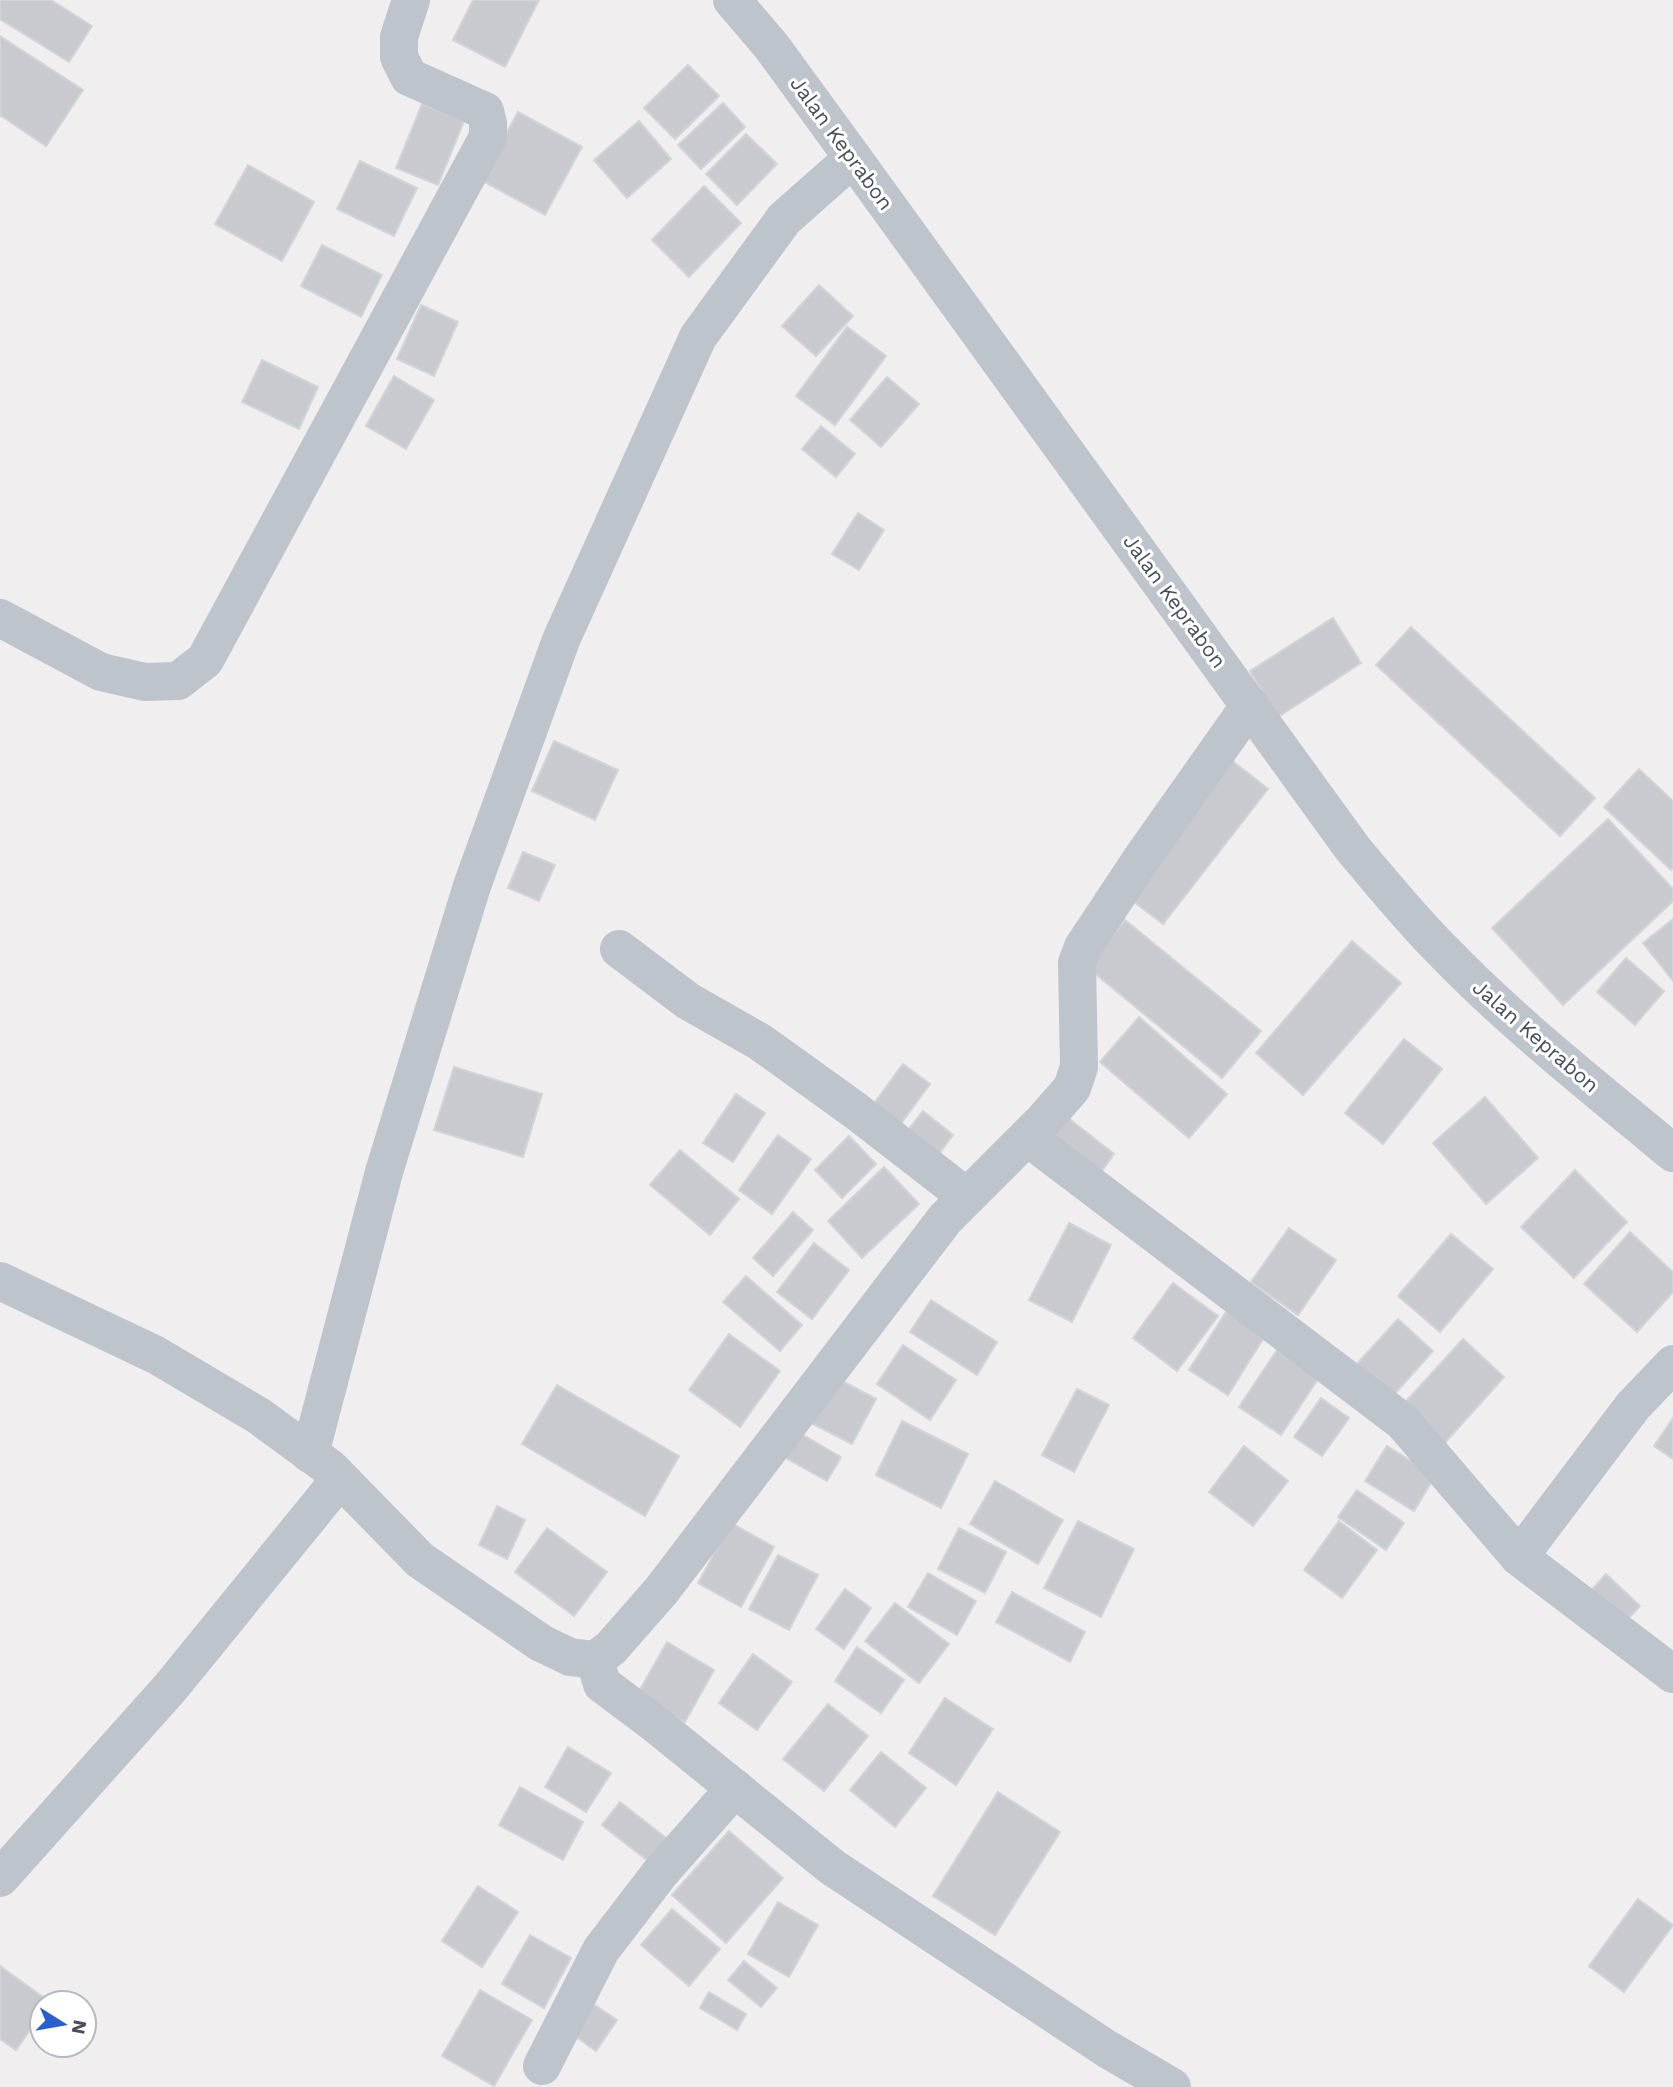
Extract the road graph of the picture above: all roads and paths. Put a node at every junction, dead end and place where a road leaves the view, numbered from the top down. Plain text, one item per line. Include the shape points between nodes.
1 (411, 0) edge
2 (732, 0) edge
3 (853, 158) junction
4 (0, 618) edge
5 (1250, 705) junction
6 (619, 949) dead end
7 (1027, 1138) junction
8 (1673, 1153) edge
9 (967, 1197) junction
10 (0, 1281) edge
11 (1673, 1364) edge
12 (310, 1454) junction
13 (340, 1479) junction
14 (1519, 1558) junction
15 (595, 1660) junction
16 (1673, 1674) edge
17 (734, 1788) junction
18 (0, 1878) edge
19 (542, 2066) dead end
20 (1171, 2087) edge

1 - 4 street via 399,37 399,57 409,77 485,111 488,137 205,660 178,681 145,682 101,672
2 - 3 street, Jalan Keprabon
3 - 5 street, Jalan Keprabon
3 - 12 street via 784,219 698,337 561,640 472,886 384,1172
5 - 7 street via 1083,947 1077,963 1079,1067 1072,1088
5 - 8 street, Jalan Keprabon via 1353,849 1440,949 1518,1023
6 - 9 street via 688,1001 771,1050
7 - 9 street
7 - 14 street via 1403,1422
9 - 15 street via 945,1219 661,1591
10 - 12 street via 156,1355 259,1416
11 - 14 street via 1633,1406
12 - 13 street
13 - 15 street via 420,1560 541,1643 570,1657
13 - 18 street via 170,1688
14 - 16 street
15 - 17 street via 603,1684
17 - 19 street via 601,1950
17 - 20 street via 832,1867

